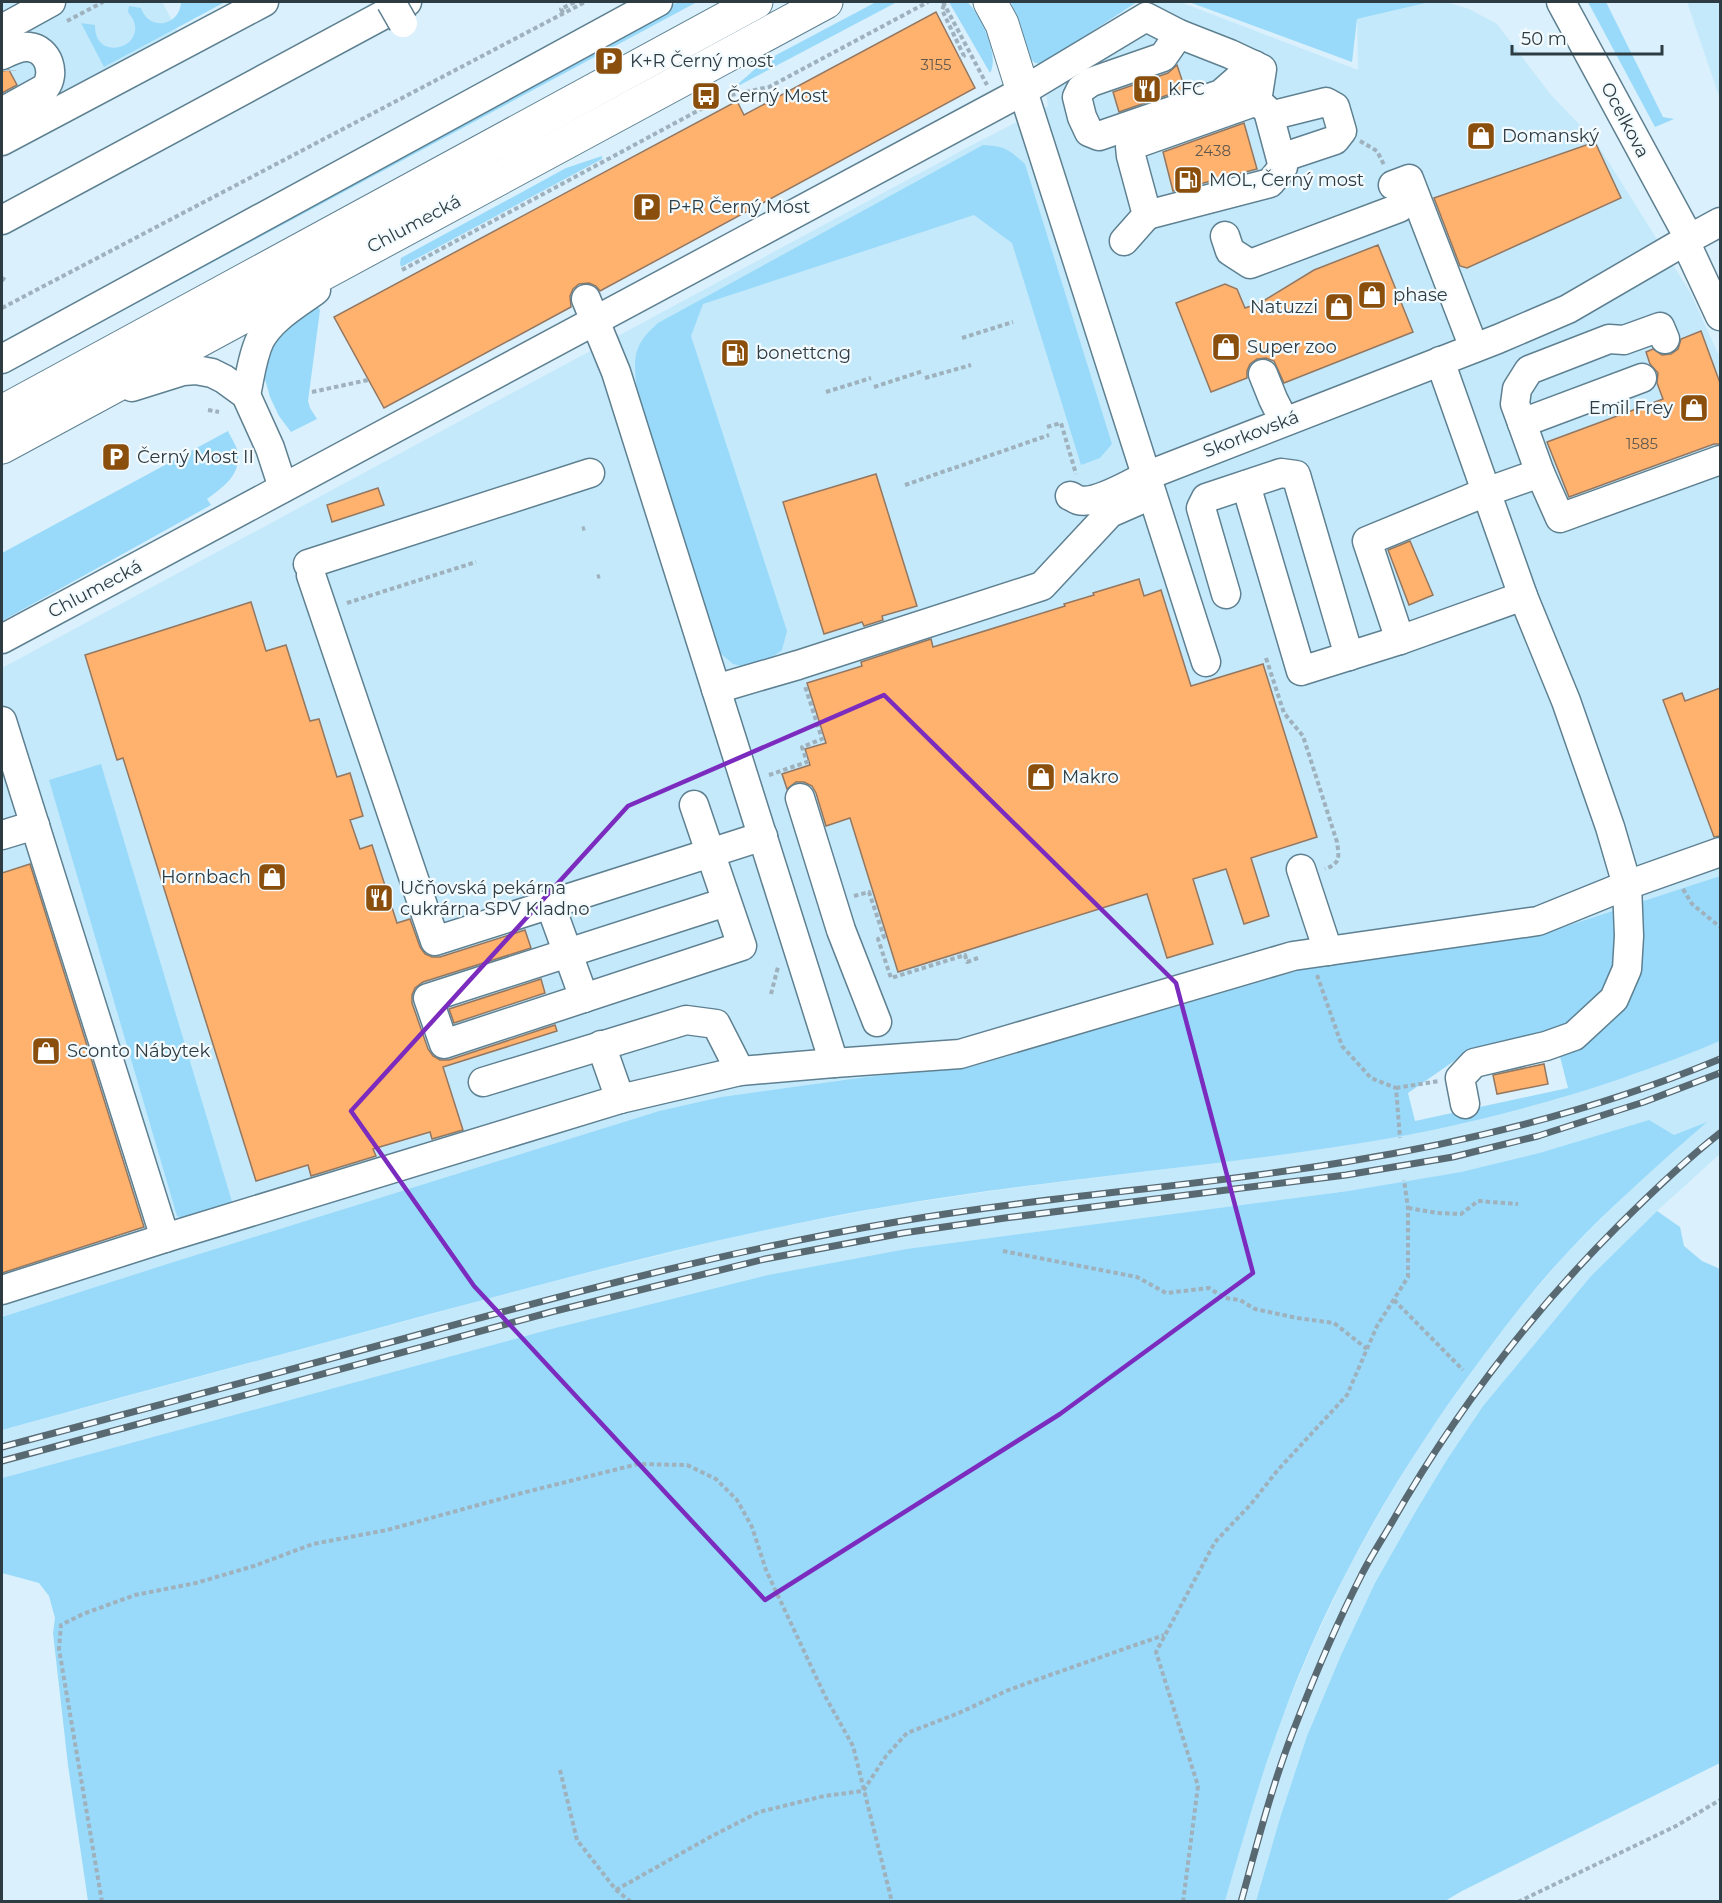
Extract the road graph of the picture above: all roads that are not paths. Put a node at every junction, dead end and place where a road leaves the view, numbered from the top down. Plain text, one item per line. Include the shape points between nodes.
1 (51, 2) edge
2 (264, 2) edge
3 (658, 2) edge
4 (756, 2) edge
5 (826, 2) edge
6 (990, 2) edge
7 (1561, 2) edge
8 (400, 9) edge
9 (2, 28) edge
10 (1179, 34) junction
11 (2, 55) edge
12 (1254, 64) junction
13 (1023, 91) junction
14 (1263, 109) junction
15 (2, 112) edge
16 (2, 141) edge
17 (1281, 158) junction
18 (1147, 215) junction
19 (2, 220) edge
20 (1720, 222) edge
21 (393, 236) junction
22 (1226, 236) dead end
23 (1687, 239) junction
24 (1124, 241) dead end
25 (590, 310) junction
26 (1720, 316) edge
27 (1665, 339) dead end
28 (1474, 348) junction
29 (2, 358) edge
30 (1440, 361) junction
31 (1263, 374) dead end
32 (1642, 378) dead end
33 (246, 395) junction
34 (84, 402) junction
35 (2, 412) edge
36 (1284, 421) junction
37 (1522, 423) junction
38 (2, 447) edge
39 (1720, 460) edge
40 (590, 473) dead end
41 (1540, 473) junction
42 (1149, 485) junction
43 (1246, 485) junction
44 (283, 488) junction
45 (1486, 492) junction
46 (1084, 542) junction
47 (1226, 594) dead end
48 (1523, 596) junction
49 (2, 639) edge
50 (1400, 639) junction
51 (1349, 656) junction
52 (1206, 662) dead end
53 (716, 689) junction
54 (2, 720) edge
55 (800, 798) dead end
56 (694, 805) dead end
57 (35, 825) junction
58 (2, 836) edge
59 (763, 836) junction
60 (1720, 852) edge
61 (709, 853) junction
62 (1313, 869) road end
63 (1627, 885) junction
64 (726, 902) junction
65 (550, 904) junction
66 (841, 930) junction
67 (797, 944) junction
68 (1328, 951) junction
69 (568, 953) junction
70 (584, 998) junction
71 (878, 1022) dead end
72 (601, 1045) junction
73 (834, 1063) junction
74 (740, 1071) junction
75 (483, 1082) dead end
76 (1462, 1091) road end
77 (620, 1099) junction
78 (165, 1238) junction
79 (2, 1290) edge

1 - 9 street
2 - 16 street
3 - 29 street
4 - 35 main road, Chlumecká
5 - 21 main road, Chlumecká
6 - 13 main road via 1002,24
7 - 23 street, Ocelkova
8 - 19 street
10 - 12 street
10 - 12 street via 1163,57 1081,89 1077,97 1089,132 1099,136 1221,94
10 - 13 street, Chlumecká via 1146,17
11 - 15 street via 19,48 38,49 49,63 51,76 45,88
12 - 14 street via 1262,69
13 - 25 street, Chlumecká
13 - 42 street
14 - 17 street
14 - 17 street via 1326,102 1335,107 1342,131 1335,140
14 - 18 street via 1130,146
17 - 18 street via 1283,167 1270,183
18 - 24 street
20 - 23 street, Skorkovská
21 - 33 street via 273,323 256,351
21 - 34 main road, Chlumecká
22 - 28 street via 1230,251 1250,264 1409,179
23 - 26 street, Ocelkova
23 - 28 street, Skorkovská via 1568,309
25 - 44 street, Chlumecká
25 - 53 street via 613,363
27 - 37 street via 1660,327 1624,339 1609,339 1529,370 1517,389 1515,404
28 - 30 street, Skorkovská
30 - 36 street, Skorkovská
30 - 45 street
31 - 36 street
32 - 37 street
33 - 34 street via 212,373 183,371
33 - 44 street
34 - 38 main road, Chlumecká
36 - 42 street, Skorkovská
37 - 41 street
39 - 41 street via 1560,518
40 - 65 street via 309,569 435,940
41 - 45 street
42 - 46 street via 1110,513
42 - 46 street via 1078,500 1073,486
42 - 52 street
43 - 47 street via 1206,498 1201,508
43 - 51 street via 1281,473 1296,475
43 - 51 street via 1301,671
44 - 49 street, Chlumecká
45 - 48 street
45 - 50 street via 1367,541
46 - 53 street via 1042,586 806,671
48 - 50 street
48 - 63 street via 1566,701
50 - 51 street
53 - 59 street
54 - 57 street
55 - 66 street
56 - 61 street
57 - 58 street
57 - 78 street
59 - 61 street
59 - 67 street
60 - 63 street
61 - 64 street
61 - 65 street
62 - 68 street
63 - 68 street via 1539,921
63 - 76 street via 1627,969 1614,999 1574,1036 1474,1063
64 - 69 street
64 - 70 street via 742,946
65 - 69 street
66 - 67 street
66 - 71 street
67 - 73 street
68 - 73 street via 1293,956 960,1054
69 - 70 street
69 - 70 street via 428,998 444,1044
72 - 74 street via 686,1020 717,1024
72 - 75 street
72 - 77 street
73 - 74 street
74 - 77 street
77 - 78 street
78 - 79 street

